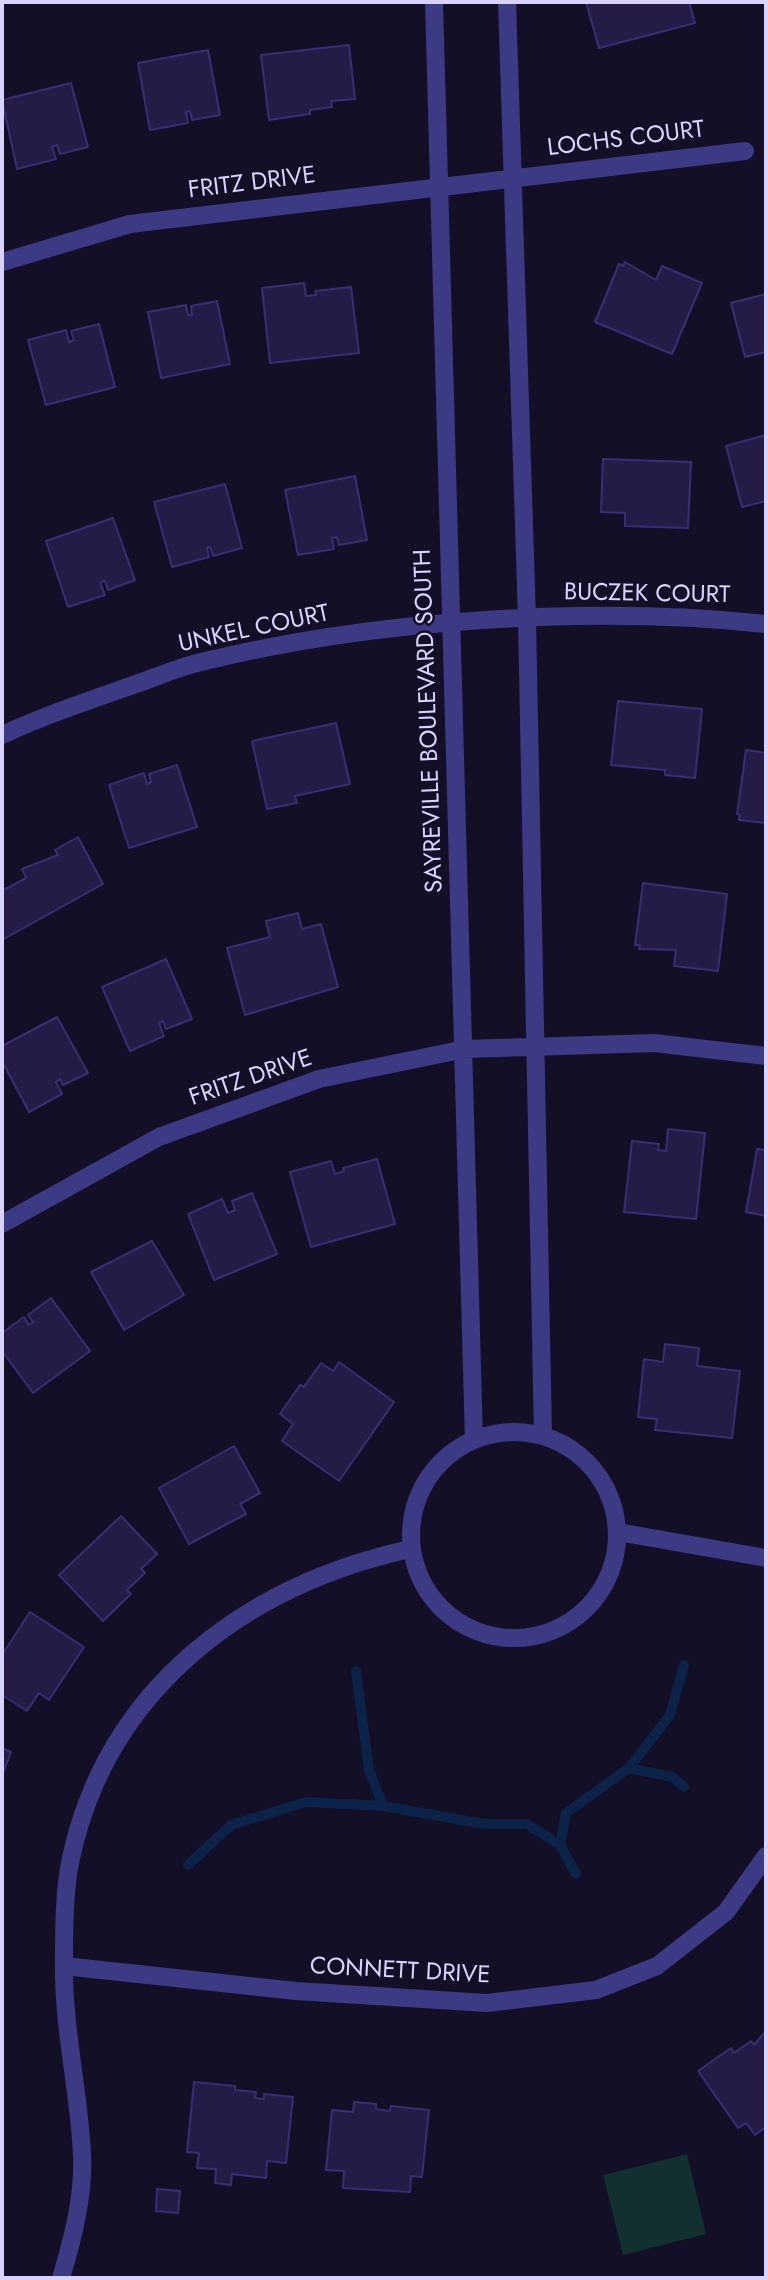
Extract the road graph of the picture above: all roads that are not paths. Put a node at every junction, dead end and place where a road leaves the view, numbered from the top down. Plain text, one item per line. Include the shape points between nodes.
1 (434, 2) edge
2 (508, 2) edge
3 (745, 150) dead end
4 (513, 177) junction
5 (438, 185) junction
6 (2, 262) edge
7 (527, 618) junction
8 (452, 624) junction
9 (766, 624) edge
10 (2, 735) edge
11 (537, 1045) junction
12 (465, 1049) junction
13 (766, 1056) edge
14 (2, 1224) edge
15 (543, 1436) junction
16 (474, 1440) junction
17 (618, 1532) junction
18 (410, 1549) junction
19 (766, 1558) edge
20 (766, 1856) edge
21 (64, 1966) junction
22 (61, 2278) edge

1 - 5 street, SAYREVILLE BOULEVARD SOUTH
2 - 4 street
3 - 4 street, LOCHS COURT
4 - 5 street, FRITZ DRIVE
4 - 7 street
5 - 6 street, FRITZ DRIVE via 130,224
5 - 8 street, SAYREVILLE BOULEVARD SOUTH
7 - 8 street, UNKEL COURT
7 - 9 street, BUCZEK COURT via 708,617
7 - 11 street
8 - 10 street, UNKEL COURT via 332,638 200,662
8 - 12 street, SAYREVILLE BOULEVARD SOUTH
11 - 12 street, FRITZ DRIVE
11 - 13 street, FRITZ DRIVE via 654,1043
11 - 15 street
12 - 14 street, FRITZ DRIVE via 319,1079 159,1137
12 - 16 street, SAYREVILLE BOULEVARD SOUTH
15 - 16 street via 508,1432
15 - 17 street via 568,1447 593,1468 609,1494
16 - 18 street via 443,1459 423,1484 412,1510
17 - 18 street via 611,1572 587,1610 550,1633 523,1639 492,1637 447,1616 420,1581
17 - 19 street
18 - 21 street via 365,1559 262,1602 201,1644 149,1694 98,1778 71,1859
20 - 21 street, CONNETT DRIVE via 726,1912 657,1966 596,1990 487,2003 296,1992
21 - 22 street via 82,2156 77,2223

